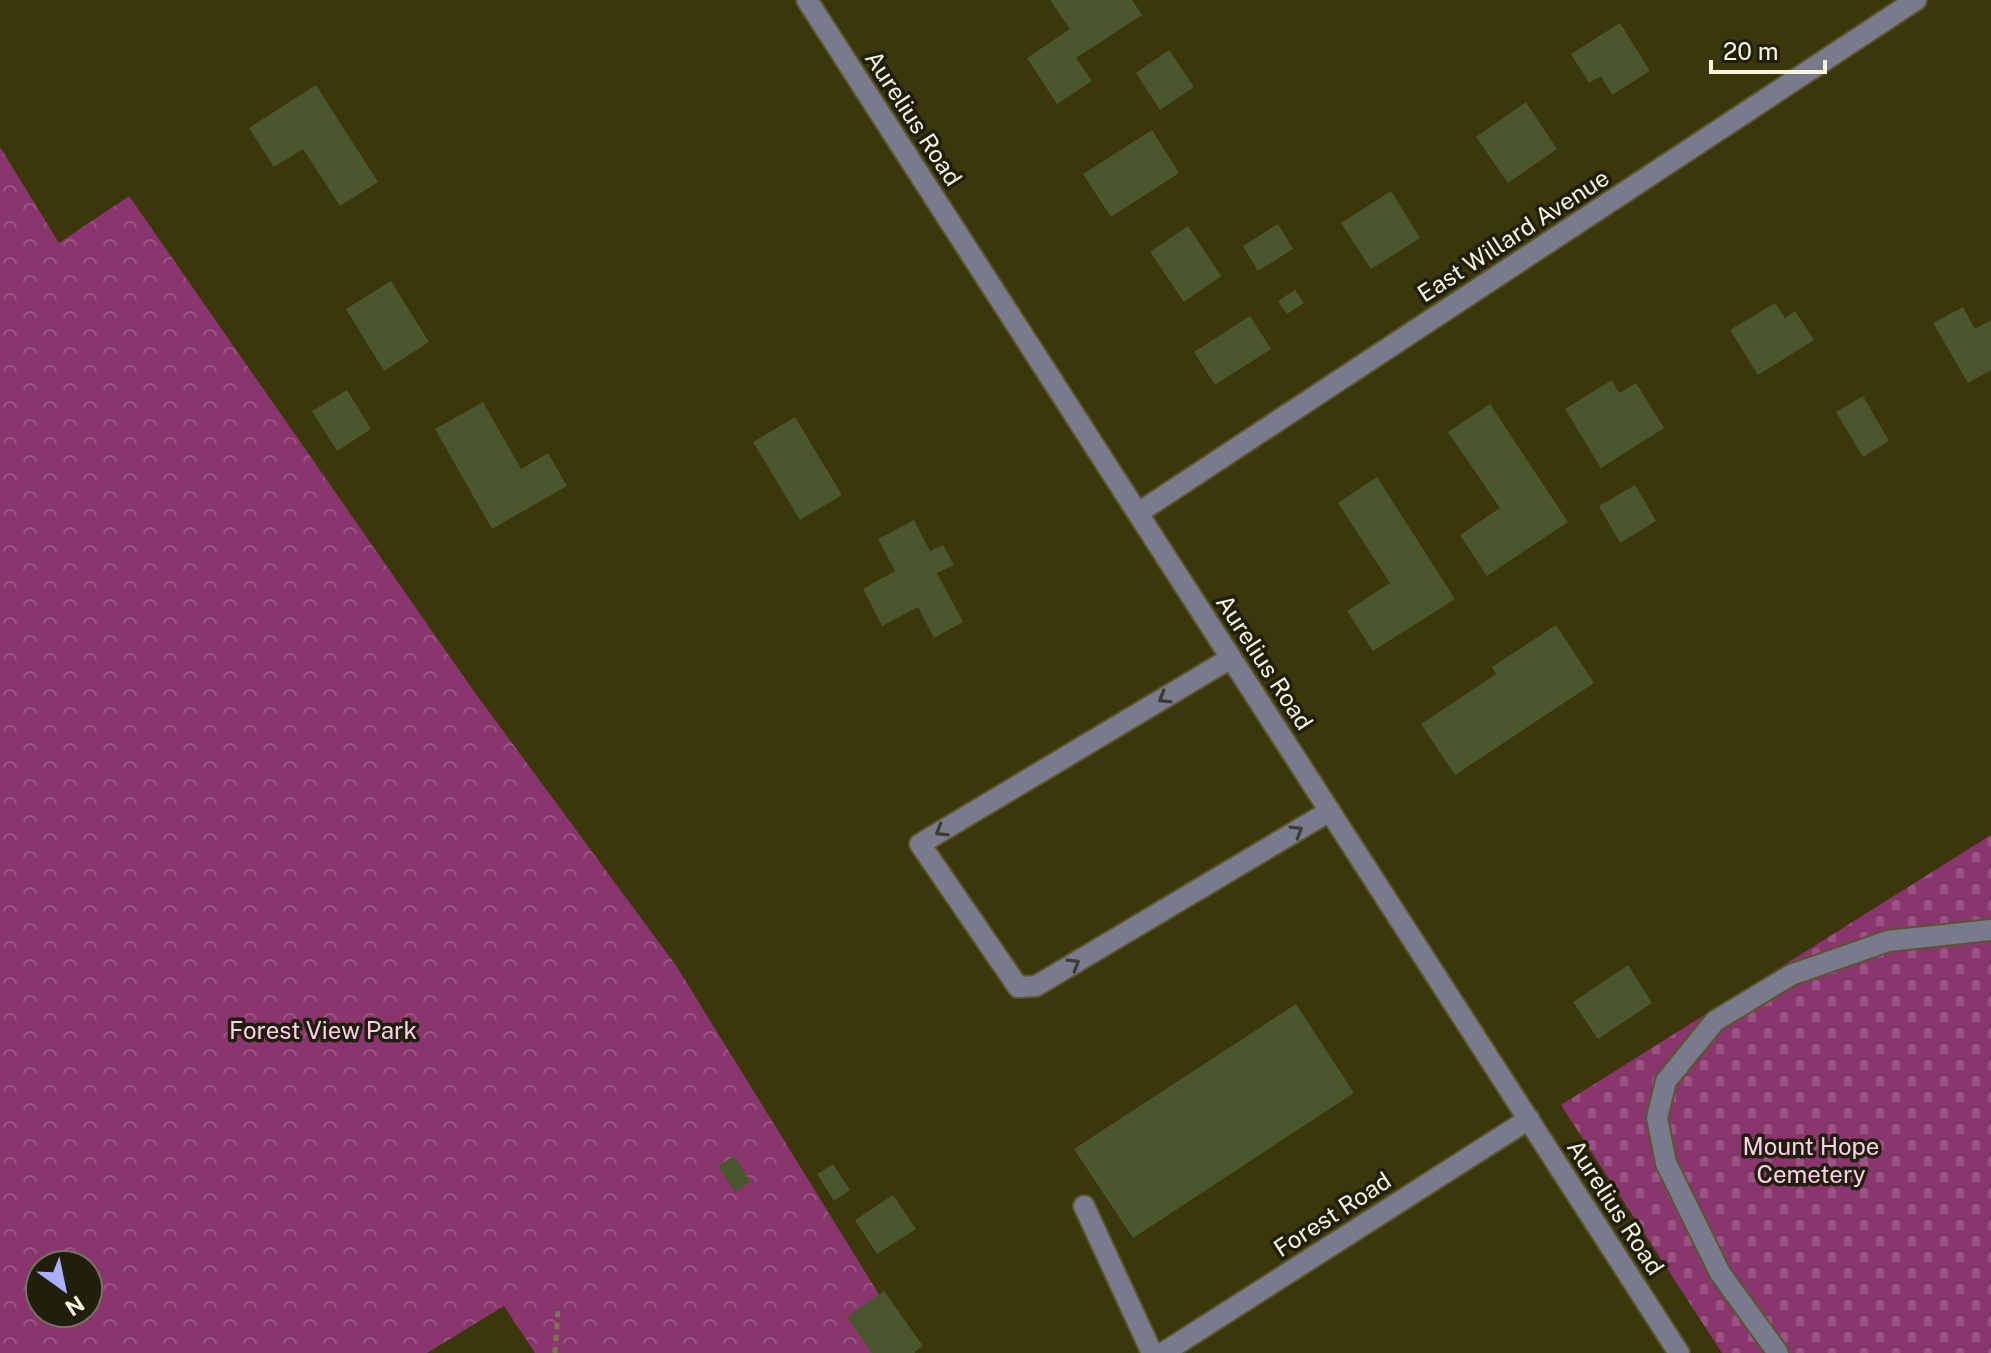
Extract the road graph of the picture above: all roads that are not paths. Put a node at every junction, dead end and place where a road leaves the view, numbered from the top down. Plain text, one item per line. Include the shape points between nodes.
1 (807, 0) edge
2 (1916, 0) edge
3 (1138, 513) junction
4 (1231, 658) junction
5 (1330, 811) junction
6 (1991, 930) edge
7 (1529, 1119) junction
8 (1084, 1206) dead end
9 (1152, 1353) edge
10 (1163, 1353) edge
11 (1679, 1353) edge
12 (1778, 1353) edge

1 - 3 street, Aurelius Road
2 - 3 street, East Willard Avenue
3 - 4 street, Aurelius Road
4 - 5 street, Aurelius Road
4 -> 5 street via 920,844 1018,987 1036,986
5 - 7 street, Aurelius Road
6 - 12 street via 1888,941 1791,975 1715,1021 1666,1081 1657,1118 1666,1163 1720,1273
7 - 10 street, Forest Road
7 - 11 street, Aurelius Road
8 - 9 street

